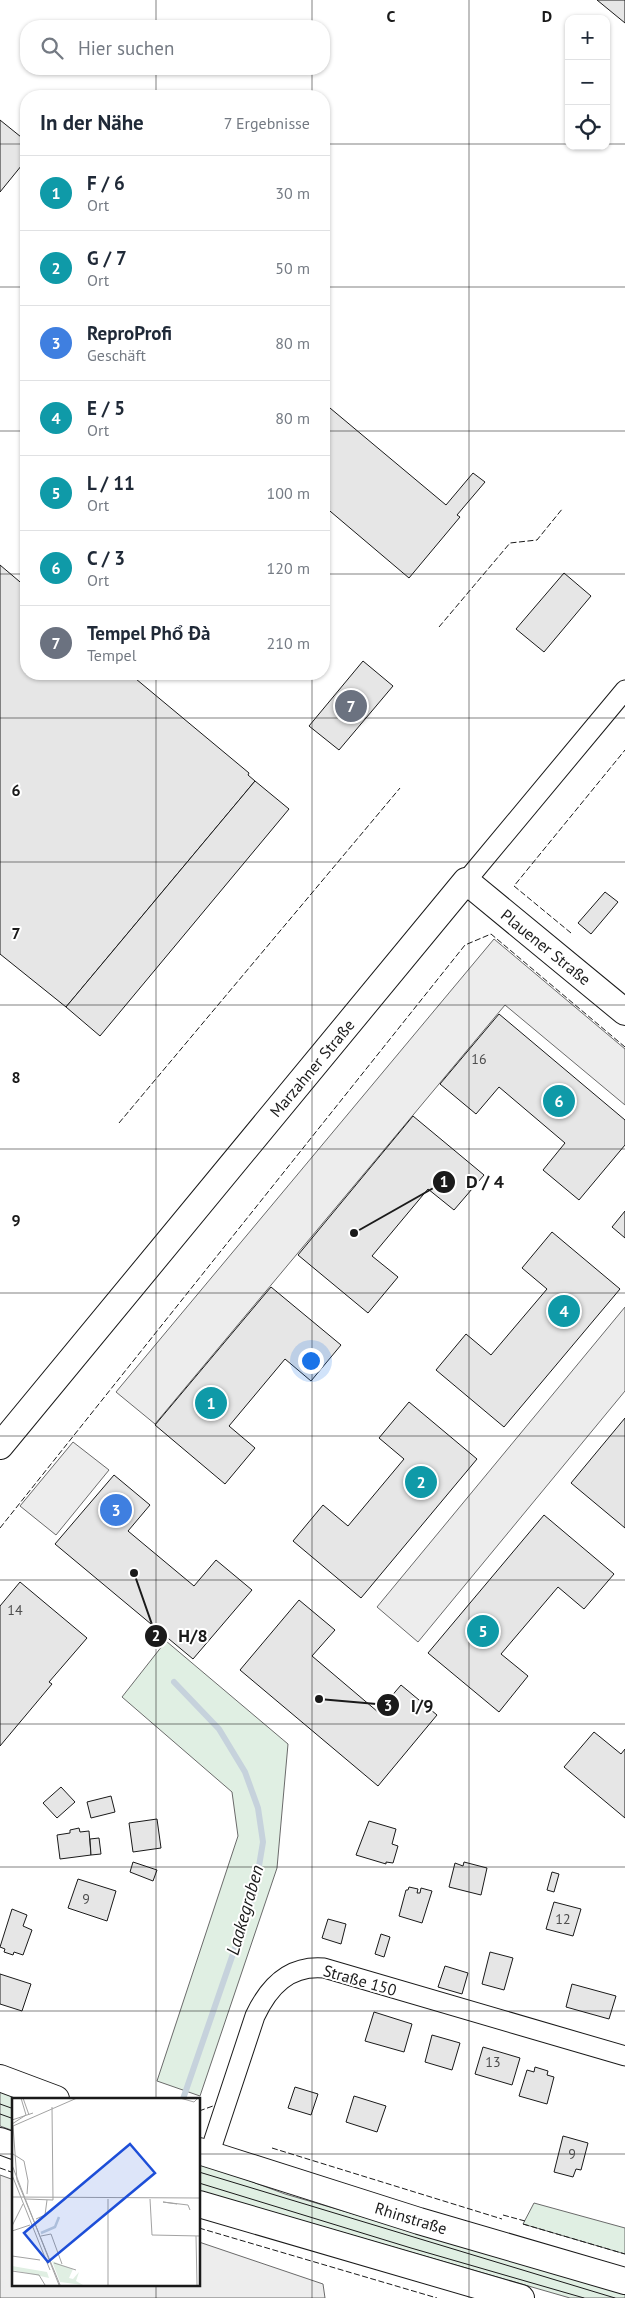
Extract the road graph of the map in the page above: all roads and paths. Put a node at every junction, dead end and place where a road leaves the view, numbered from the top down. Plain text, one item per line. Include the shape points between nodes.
1 (625, 690) edge
2 (466, 881) junction
3 (625, 1012) edge
4 (0, 1446) edge
5 (625, 2056) edge
6 (0, 2078) edge
7 (53, 2098) edge
8 (0, 2141) edge
9 (12, 2145) edge
10 (204, 2153) edge
11 (200, 2204) edge
12 (625, 2281) edge
13 (521, 2298) edge

1 - 2 street, Marzahner Straße
2 - 3 street, Plauener Straße
2 - 4 street, Marzahner Straße
5 - 10 street, Straße 150 via 324,1968 308,1967 274,1985 262,2000
6 - 7 street
8 - 9 street
10 - 12 street, Rhinstraße
11 - 13 street

